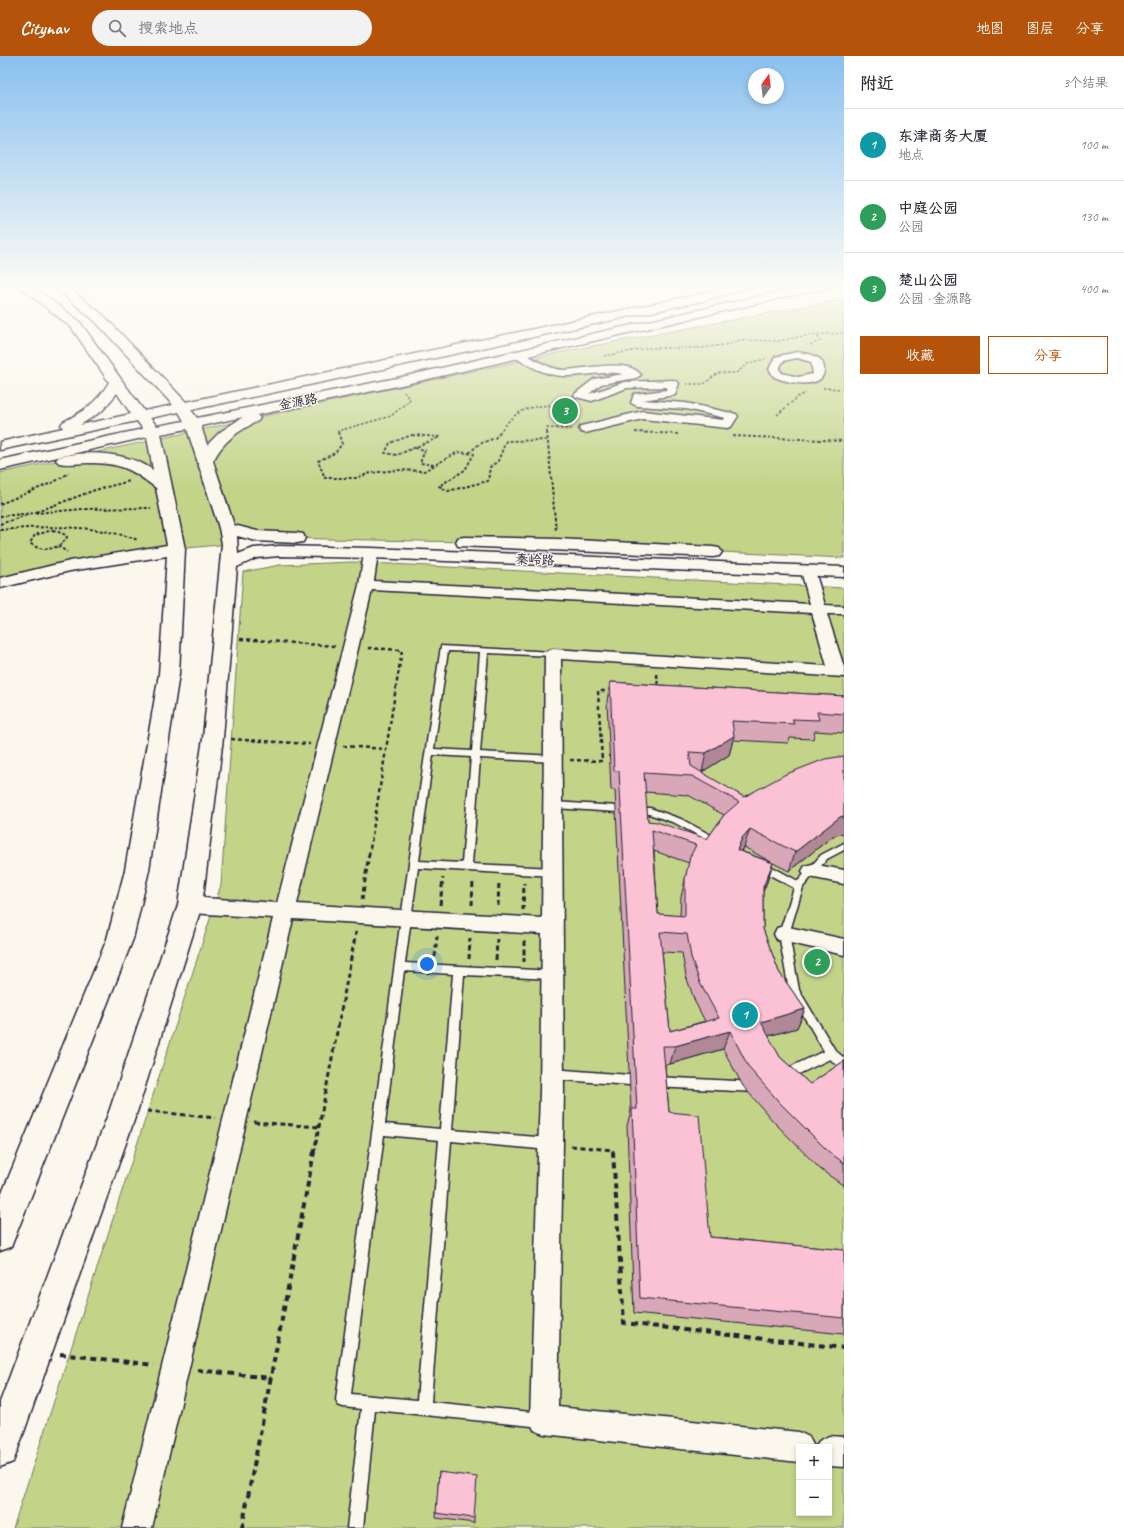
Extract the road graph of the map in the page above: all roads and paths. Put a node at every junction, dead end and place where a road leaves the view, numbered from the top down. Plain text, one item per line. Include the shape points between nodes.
1 (96, 353) edge
2 (131, 353) edge
3 (440, 353) edge
4 (521, 353) edge
5 (616, 353) edge
6 (515, 354) junction
7 (599, 358) dead end
8 (779, 359) dead end
9 (148, 371) junction
10 (116, 381) junction
11 (397, 382) junction
12 (673, 383) junction
13 (819, 388) dead end
14 (844, 389) edge
15 (262, 391) junction
16 (812, 391) dead end
17 (592, 398) junction
18 (275, 407) junction
19 (777, 415) dead end
20 (188, 416) junction
21 (147, 423) junction
22 (585, 429) joint
23 (632, 432) dead end
24 (687, 434) dead end
25 (726, 436) dead end
26 (41, 437) junction
27 (548, 440) junction
28 (844, 441) edge
29 (0, 446) edge
30 (415, 448) junction
31 (468, 453) junction
32 (205, 461) junction
33 (4, 464) edge
34 (434, 465) junction
35 (75, 470) dead end
36 (132, 480) dead end
37 (163, 486) junction
38 (0, 504) edge
39 (167, 508) junction
40 (32, 513) junction
41 (0, 516) edge
42 (0, 524) edge
43 (227, 528) junction
44 (0, 530) edge
45 (557, 544) junction
46 (58, 546) junction
47 (168, 550) junction
48 (371, 553) junction
49 (72, 555) dead end
50 (844, 558) edge
51 (227, 564) junction
52 (808, 571) junction
53 (844, 572) edge
54 (0, 583) edge
55 (366, 586) junction
56 (818, 609) junction
57 (844, 610) edge
58 (221, 638) junction
59 (351, 647) junction
60 (484, 650) junction
61 (553, 654) junction
62 (655, 660) junction
63 (840, 672) edge
64 (613, 691) edge
65 (659, 694) edge
66 (213, 738) junction
67 (326, 745) junction
68 (386, 749) junction
69 (429, 752) junction
70 (475, 755) junction
71 (554, 759) junction
72 (554, 805) junction
73 (725, 846) edge
74 (844, 846) edge
75 (752, 860) edge
76 (414, 864) junction
77 (467, 867) junction
78 (812, 871) junction
79 (554, 872) junction
80 (844, 877) edge
81 (799, 886) junction
82 (190, 905) junction
83 (285, 911) junction
84 (359, 915) junction
85 (406, 918) junction
86 (553, 927) junction
87 (784, 934) junction
88 (844, 947) edge
89 (400, 967) junction
90 (459, 970) junction
91 (553, 975) junction
92 (831, 1053) junction
93 (844, 1065) edge
94 (552, 1074) junction
95 (378, 1129) junction
96 (446, 1135) junction
97 (551, 1144) junction
98 (0, 1236) edge
99 (844, 1348) edge
100 (369, 1403) junction
101 (423, 1408) junction
102 (544, 1420) junction
103 (796, 1448) edge
104 (0, 1450) edge
105 (832, 1451) edge
106 (844, 1452) edge
107 (137, 1528) edge
108 (242, 1528) edge
109 (355, 1528) edge

1 - 10 main road
2 - 9 main road
3 - 15 main road, 金源路
4 - 6 main road, 金源路
5 - 7 path
6 - 11 main road, 金源路
6 - 17 street via 554,372 630,370 636,375 598,381 580,395
8 - 12 path via 758,359 743,365 736,373 718,373 704,384
9 - 15 main road via 187,392 215,394
9 - 20 main road
10 - 21 main road
10 - 26 main road via 109,397 101,405 76,421
11 - 18 main road, 金源路
11 - 34 path via 410,400 391,416 338,431 342,444 335,453 318,461 325,478 356,478 370,473 397,470 424,471
12 - 17 street via 625,385
12 - 22 street via 672,393 638,396 637,403 686,406 732,416 727,424 643,415
13 - 14 path
15 - 20 main road, 金源路
16 - 19 path via 799,396
17 - 31 path via 564,406 525,408 508,420 495,438 479,444
18 - 20 main road, 金源路
18 - 32 main road via 235,426 222,436 213,445
20 - 21 main road, 金源路
20 - 21 main road, 金源路
20 - 32 main road
21 - 26 main road, 金源路
21 - 33 main road, 金源路
21 - 37 main road
22 - 27 path via 547,428
23 - 24 path
25 - 28 path
26 - 29 main road, 金源路
27 - 31 path via 506,441 498,460 490,467 488,481 448,491 439,486 465,470 474,454
27 - 45 path
30 - 30 path via 397,455 385,453 390,443 412,435 440,437
30 - 34 path via 425,450 420,463
31 - 34 path via 458,452
32 - 43 main road
33 - 37 main road via 83,458 120,462 140,468
35 - 38 path via 54,482
36 - 40 path via 95,490
37 - 39 main road
39 - 40 path via 84,509
39 - 47 main road
40 - 41 path
40 - 42 path
43 - 45 main road, 秦岭路 via 256,536 281,538
43 - 51 main road via 230,544
44 - 47 path via 78,528 124,534
45 - 50 main road, 秦岭路
46 - 46 path via 41,549 32,546 30,540 41,532 58,531 66,534 67,538
46 - 49 path
47 - 54 main road via 70,566
47 - 98 main road via 169,674 137,870 120,939
48 - 51 main road, 秦岭路 via 279,551 254,553
48 - 52 main road, 秦岭路
48 - 55 street
51 - 58 main road
52 - 53 main road, 秦岭路
52 - 56 street
55 - 56 street
55 - 59 street
56 - 57 street
56 - 63 street
58 - 59 path
58 - 66 main road
59 - 67 street
59 - 68 path via 402,650
60 - 61 lane
60 - 69 lane via 444,648
60 - 70 lane
61 - 62 street
61 - 71 street
62 - 63 street
62 - 65 path
64 - 71 path via 598,691 602,761
66 - 67 path
66 - 82 main road
67 - 68 path
67 - 83 street
68 - 84 path
69 - 70 lane
69 - 76 lane
70 - 71 lane
70 - 77 lane
71 - 72 street
72 - 73 lane via 650,811 678,821
72 - 79 street
74 - 78 lane via 824,857
75 - 81 lane
76 - 77 lane
76 - 85 lane
77 - 79 lane
78 - 80 street
78 - 81 lane
79 - 86 street
81 - 87 lane
82 - 83 street
82 - 104 main road via 124,1109
83 - 84 street
83 - 107 street
84 - 85 street
84 - 108 path
85 - 86 street
85 - 89 lane
86 - 91 street
87 - 88 street
87 - 92 lane via 794,991
89 - 90 lane
89 - 95 lane
90 - 91 lane
90 - 96 lane
91 - 94 street
92 - 93 lane
92 - 94 lane via 760,1088
94 - 97 street
95 - 96 lane
95 - 100 lane via 343,1400
96 - 97 lane
96 - 101 lane
97 - 99 path via 613,1150 624,1323
97 - 102 street
100 - 101 lane
100 - 109 lane
101 - 102 lane
102 - 103 street
105 - 106 street

